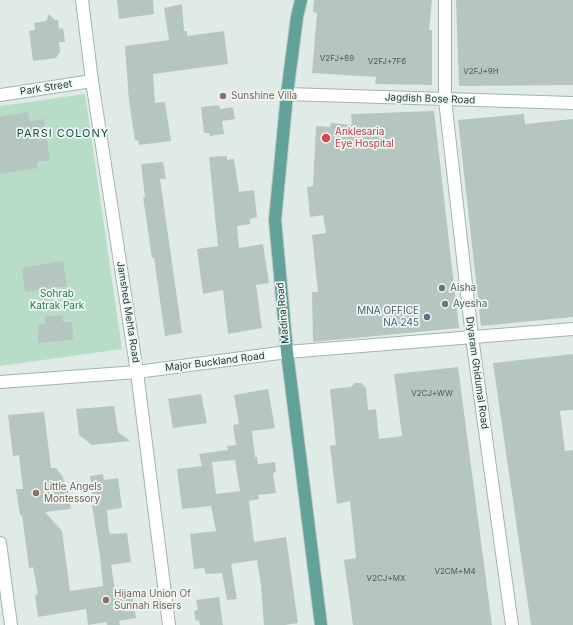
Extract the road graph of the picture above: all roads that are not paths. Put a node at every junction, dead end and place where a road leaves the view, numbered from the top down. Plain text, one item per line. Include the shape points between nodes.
1 (82, 0) edge
2 (301, 0) edge
3 (445, 0) edge
4 (92, 81) junction
5 (287, 94) junction
6 (0, 95) edge
7 (445, 100) junction
8 (573, 103) edge
9 (573, 329) edge
10 (472, 337) junction
11 (287, 352) junction
12 (137, 372) junction
13 (0, 382) edge
14 (0, 543) edge
15 (11, 625) edge
16 (169, 625) edge
17 (321, 625) edge
18 (512, 625) edge

1 - 4 street, Jamshed Mehta Road
2 - 5 main road, Madina Road
3 - 7 street, Diyaram Ghidumal Road
4 - 6 street, Park Street
4 - 12 street, Jamshed Mehta Road
5 - 7 street, Jagdish Bose Road
5 - 11 main road, Madina Road via 275,220
7 - 8 street, Jagdish Bose Road
7 - 10 street, Diyaram Ghidumal Road
9 - 10 street, Major Buckland Road
10 - 11 street, Major Buckland Road
10 - 18 street, Diyaram Ghidumal Road
11 - 12 street, Major Buckland Road
11 - 17 main road, Madina Road
12 - 13 street, Major Buckland Road
12 - 16 street, Jamshed Mehta Road
14 - 15 street

